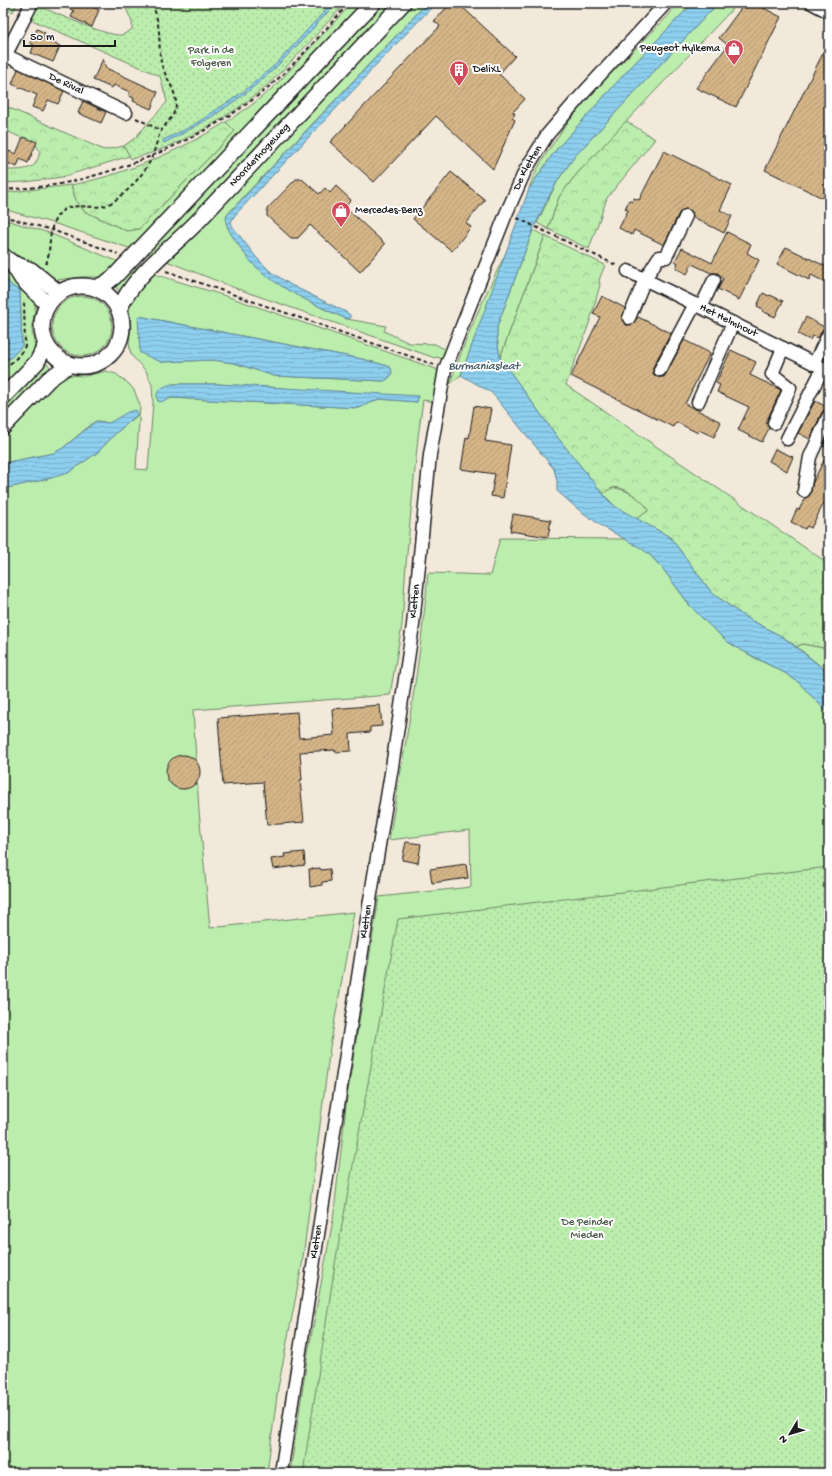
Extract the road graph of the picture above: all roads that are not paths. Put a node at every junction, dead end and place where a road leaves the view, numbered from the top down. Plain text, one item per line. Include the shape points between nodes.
1 (28, 3) edge
2 (373, 3) edge
3 (404, 3) edge
4 (666, 3) edge
5 (812, 3) edge
6 (829, 12) edge
7 (4, 56) edge
8 (126, 113) road end
9 (686, 216) dead end
10 (8, 260) edge
11 (628, 271) road end
12 (645, 279) junction
13 (714, 280) dead end
14 (33, 281) junction
15 (96, 288) junction
16 (58, 293) junction
17 (48, 305) junction
18 (698, 306) junction
19 (120, 310) junction
20 (629, 318) dead end
21 (733, 323) junction
22 (829, 333) edge
23 (46, 344) junction
24 (783, 348) junction
25 (69, 365) junction
26 (822, 368) edge
27 (445, 369) joint
28 (660, 370) dead end
29 (3, 397) edge
30 (698, 402) dead end
31 (829, 415) edge
32 (774, 423) dead end
33 (3, 427) edge
34 (787, 439) dead end
35 (804, 491) dead end
36 (280, 1473) edge

1 - 7 street, De Rival via 30,7
2 - 15 main road, Noorderhogeweg via 114,277
3 - 19 main road, Noorderhogeweg via 129,290
4 - 27 street, De Kletten via 547,135 525,171
5 - 6 street
7 - 8 street, De Rival
9 - 12 street via 666,257 659,257
10 - 14 main road via 31,270
11 - 12 street, Het Helmhout
12 - 18 street, Het Helmhout
12 - 20 street
13 - 18 street
14 - 16 main road
14 - 17 main road
15 - 16 main road via 83,286
15 - 19 main road via 110,297
16 - 17 main road
17 - 23 main road via 42,324
18 - 21 street, Het Helmhout
18 - 28 street
19 - 25 main road via 122,335 113,353 94,365
21 - 24 street, Het Helmhout
21 - 30 street
22 - 26 street
23 - 25 main road via 51,353
23 - 29 main road via 37,362
24 - 26 street, Het Helmhout
24 - 32 street via 772,374 790,388
25 - 33 main road via 49,379
26 - 34 street
27 - 36 street, Kletten via 430,455 413,625 393,760
31 - 35 street via 810,457

